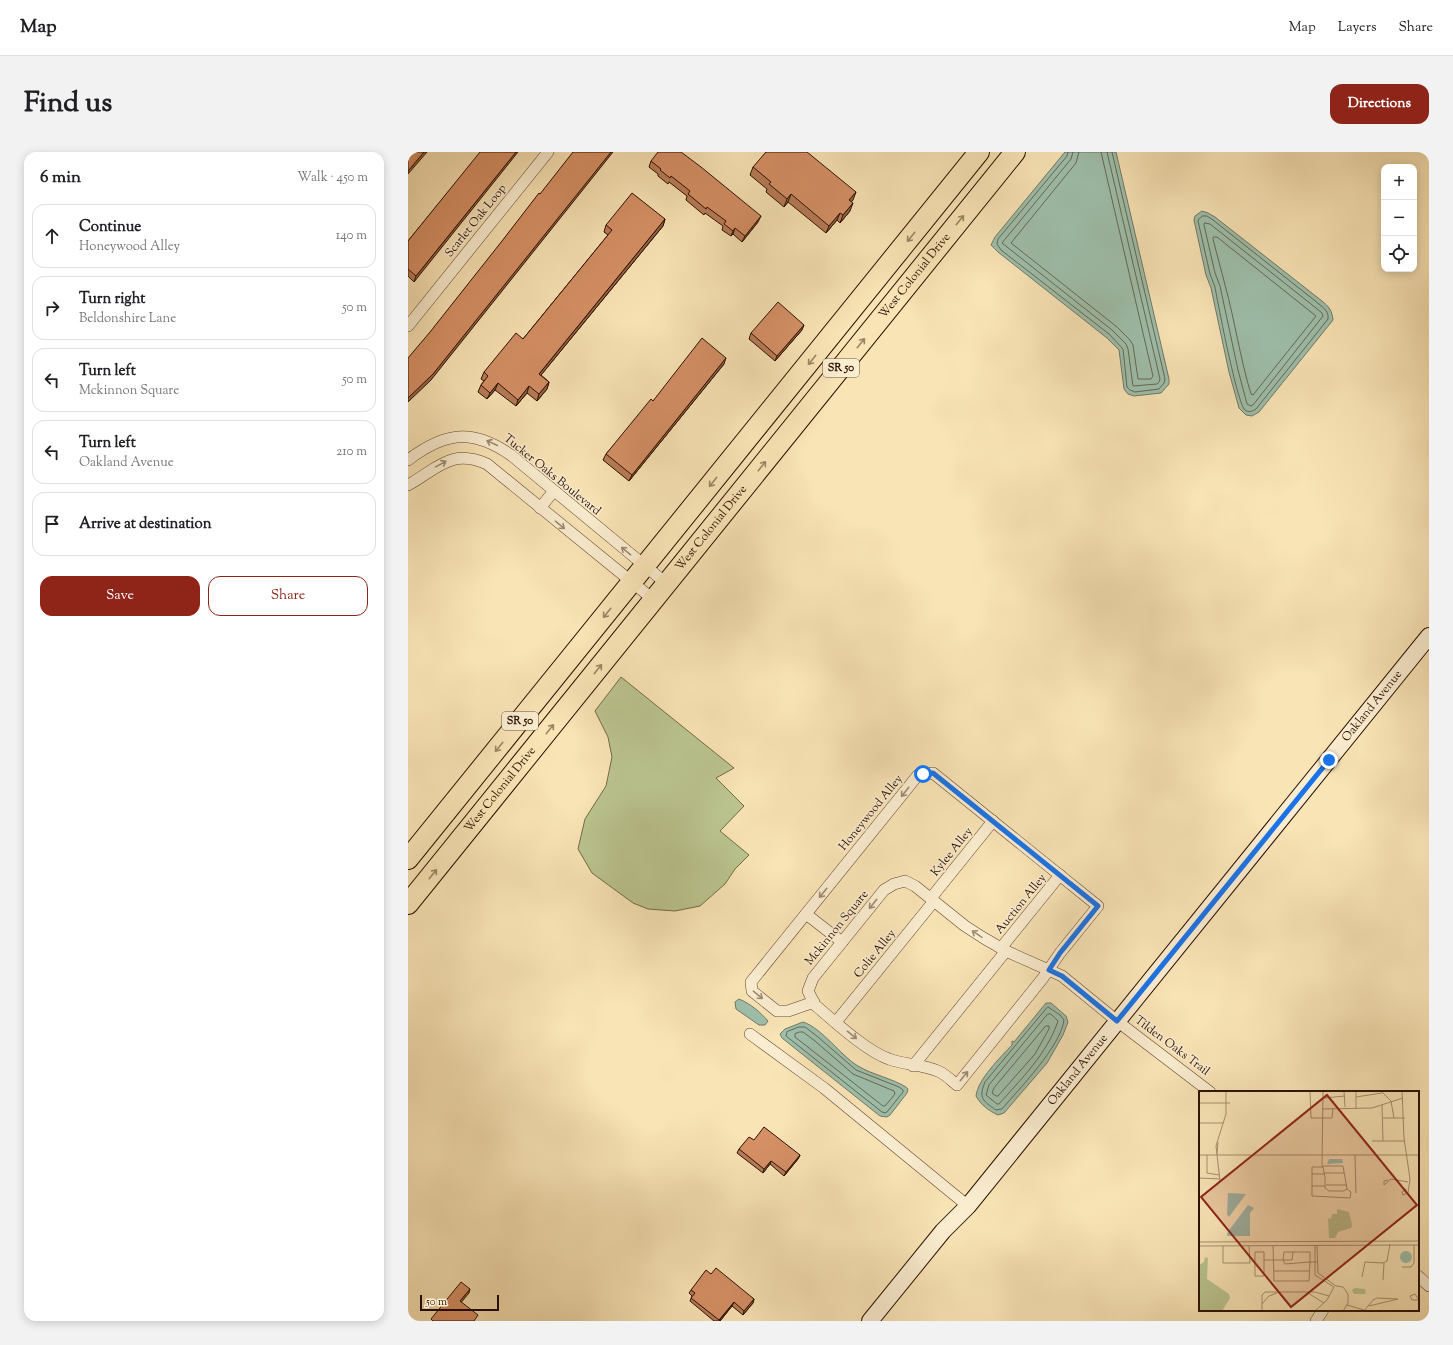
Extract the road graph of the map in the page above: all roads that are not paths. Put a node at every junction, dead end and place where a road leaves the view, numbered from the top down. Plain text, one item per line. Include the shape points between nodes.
1 (979, 152) edge
2 (1015, 152) edge
3 (546, 153) edge
4 (427, 303) junction
5 (408, 316) edge
6 (408, 326) edge
7 (408, 460) edge
8 (408, 485) edge
9 (553, 492) junction
10 (540, 508) junction
11 (645, 566) junction
12 (632, 583) junction
13 (667, 584) junction
14 (654, 600) junction
15 (1429, 636) edge
16 (993, 821) junction
17 (408, 859) edge
18 (1060, 875) junction
19 (933, 900) junction
20 (408, 904) edge
21 (806, 914) junction
22 (842, 942) junction
23 (1004, 949) junction
24 (1049, 970) junction
25 (814, 1002) junction
26 (1117, 1021) junction
27 (836, 1022) junction
28 (750, 1034) dead end
29 (913, 1066) junction
30 (1209, 1091) edge
31 (968, 1206) junction
32 (1419, 1277) edge
33 (1429, 1286) edge
34 (1322, 1311) edge
35 (870, 1321) edge
36 (884, 1321) edge
37 (1316, 1321) edge

1 -> 11 highway, SR 50
13 -> 2 highway, West Colonial Drive / SR 50
3 - 4 street, Scarlet Oak Loop
4 - 5 street, Scarlet Oak Loop
4 - 6 street, Scarlet Oak Loop
9 -> 7 street, Tucker Oaks Boulevard via 502,449 477,438 463,436 435,442
8 -> 10 street via 449,459 477,459 487,464
9 - 10 street
11 -> 9 street, Tucker Oaks Boulevard
10 -> 12 street
11 - 12 highway, SR 50
11 - 13 street, Tucker Oaks Boulevard
12 - 14 street
12 -> 17 highway, SR 50
13 - 14 highway, West Colonial Drive / SR 50
20 -> 14 highway, West Colonial Drive / SR 50
15 - 26 street, Oakland Avenue
16 - 18 street, Honeywood Alley
16 - 19 street, Kylee Alley
16 -> 21 street, Honeywood Alley via 933,773 918,775
18 - 23 street, Auction Alley
18 - 24 street, Honeywood Alley via 1098,906
19 -> 22 street, Mckinnon Square via 905,881 894,884 884,890
23 -> 19 street, Mckinnon Square via 965,926
19 - 27 street, Colie Alley
21 - 22 street
21 -> 25 street, Honeywood Alley via 751,982 752,991 777,1011 788,1011
22 - 25 street, Mckinnon Square via 813,978 808,991
23 - 24 street, Mckinnon Square
23 - 29 street, Auction Alley
24 - 26 street, Mckinnon Square via 1062,976
29 -> 24 street via 940,1072 957,1085
25 - 27 street
26 - 30 street, Tilden Oaks Trail
26 - 31 street, Oakland Avenue
27 -> 29 street via 867,1047 888,1059
28 - 31 street via 824,1088
31 - 35 street, Oakland Avenue via 944,1231
31 - 36 street, Oakland Avenue via 951,1238
32 - 33 street
34 - 37 street

